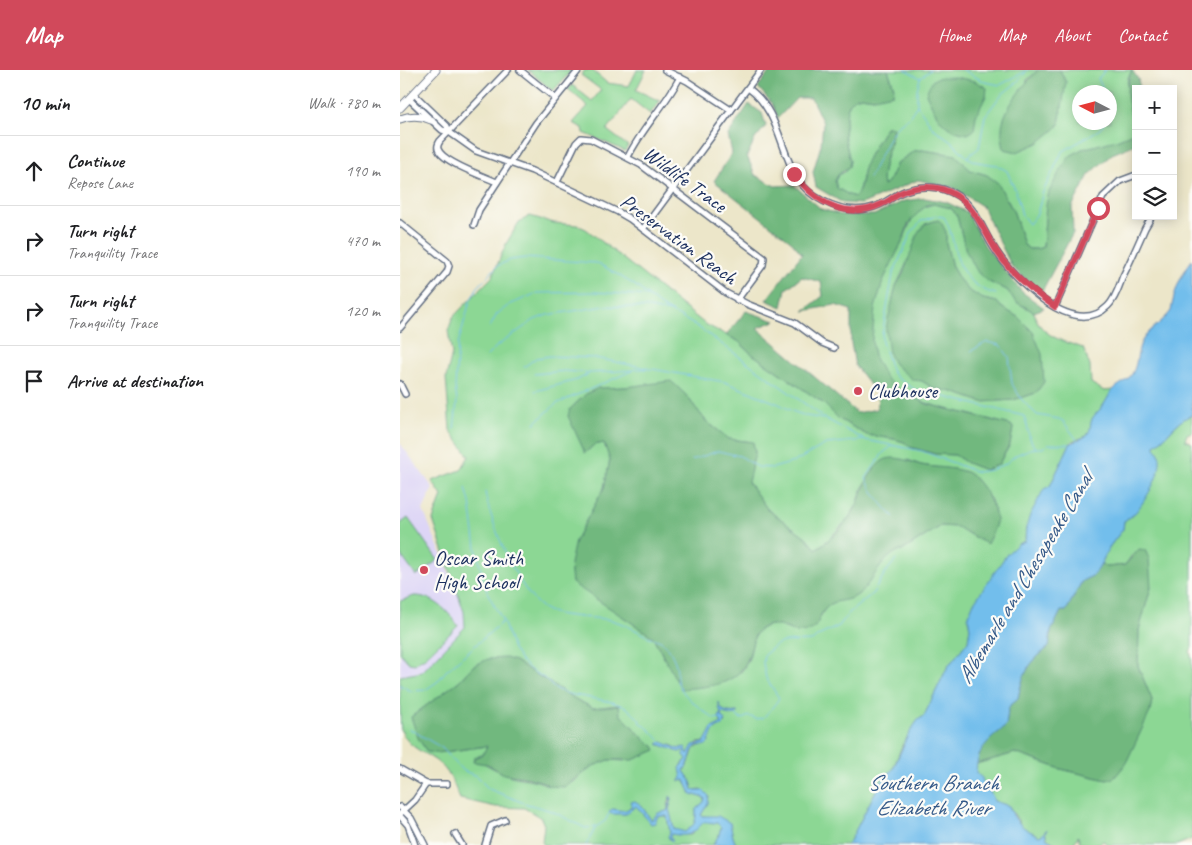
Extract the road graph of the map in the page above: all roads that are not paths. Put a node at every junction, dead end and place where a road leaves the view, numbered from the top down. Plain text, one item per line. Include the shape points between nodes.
1 (436, 70) edge
2 (508, 70) edge
3 (520, 70) edge
4 (579, 70) edge
5 (665, 70) edge
6 (761, 70) edge
7 (680, 77) junction
8 (748, 88) junction
9 (411, 96) junction
10 (555, 98) junction
11 (400, 108) edge
12 (731, 110) junction
13 (400, 119) edge
14 (431, 120) junction
15 (449, 132) junction
16 (628, 157) junction
17 (510, 163) junction
18 (1132, 177) edge
19 (498, 182) junction
20 (557, 182) junction
21 (673, 188) junction
22 (1150, 220) edge
23 (400, 222) edge
24 (474, 226) dead end
25 (643, 229) junction
26 (737, 300) junction
27 (1055, 307) junction
28 (400, 328) edge
29 (834, 348) dead end
30 (400, 384) edge
31 (405, 394) dead end
32 (400, 769) edge
33 (426, 784) junction
34 (447, 784) dead end
35 (401, 812) edge
36 (505, 820) dead end
37 (455, 834) dead end
38 (415, 845) edge
39 (425, 845) edge
40 (462, 845) edge
41 (485, 845) edge

1 - 9 main road
2 - 15 street
3 - 10 street
4 - 10 street
5 - 7 street
6 - 8 street
7 - 12 street
7 - 16 street via 636,140
8 - 12 street
8 - 27 street via 767,107 790,165 808,192 821,201 852,210 872,208 921,187 939,188 954,194 972,209 1009,268
9 - 11 main road
9 - 14 street, Preservation Reach
9 - 15 street, Preservation Reach via 447,126
10 - 17 street
12 - 21 street
13 - 14 main road via 412,116
14 - 15 street, Preservation Reach
15 - 17 street, Preservation Reach via 466,146
15 - 19 street via 438,145 442,154 458,165
16 - 20 street, Wildlife Trace via 588,138 581,138
16 - 21 street, Wildlife Trace
17 - 19 street
17 - 20 street, Preservation Reach
18 - 27 street via 1120,182 1103,197
19 - 24 street via 479,210
20 - 25 street, Preservation Reach via 618,212
21 - 25 street
21 - 26 street, Wildlife Trace via 764,258 763,265
22 - 27 street via 1110,304 1087,317 1070,315
23 - 28 street via 449,266
25 - 26 street, Preservation Reach
26 - 29 street, Preservation Reach via 794,323
30 - 31 street
32 - 33 street
33 - 34 street
33 - 35 street
35 - 38 street
35 - 39 street via 417,828
36 - 41 street via 491,826
37 - 40 street

